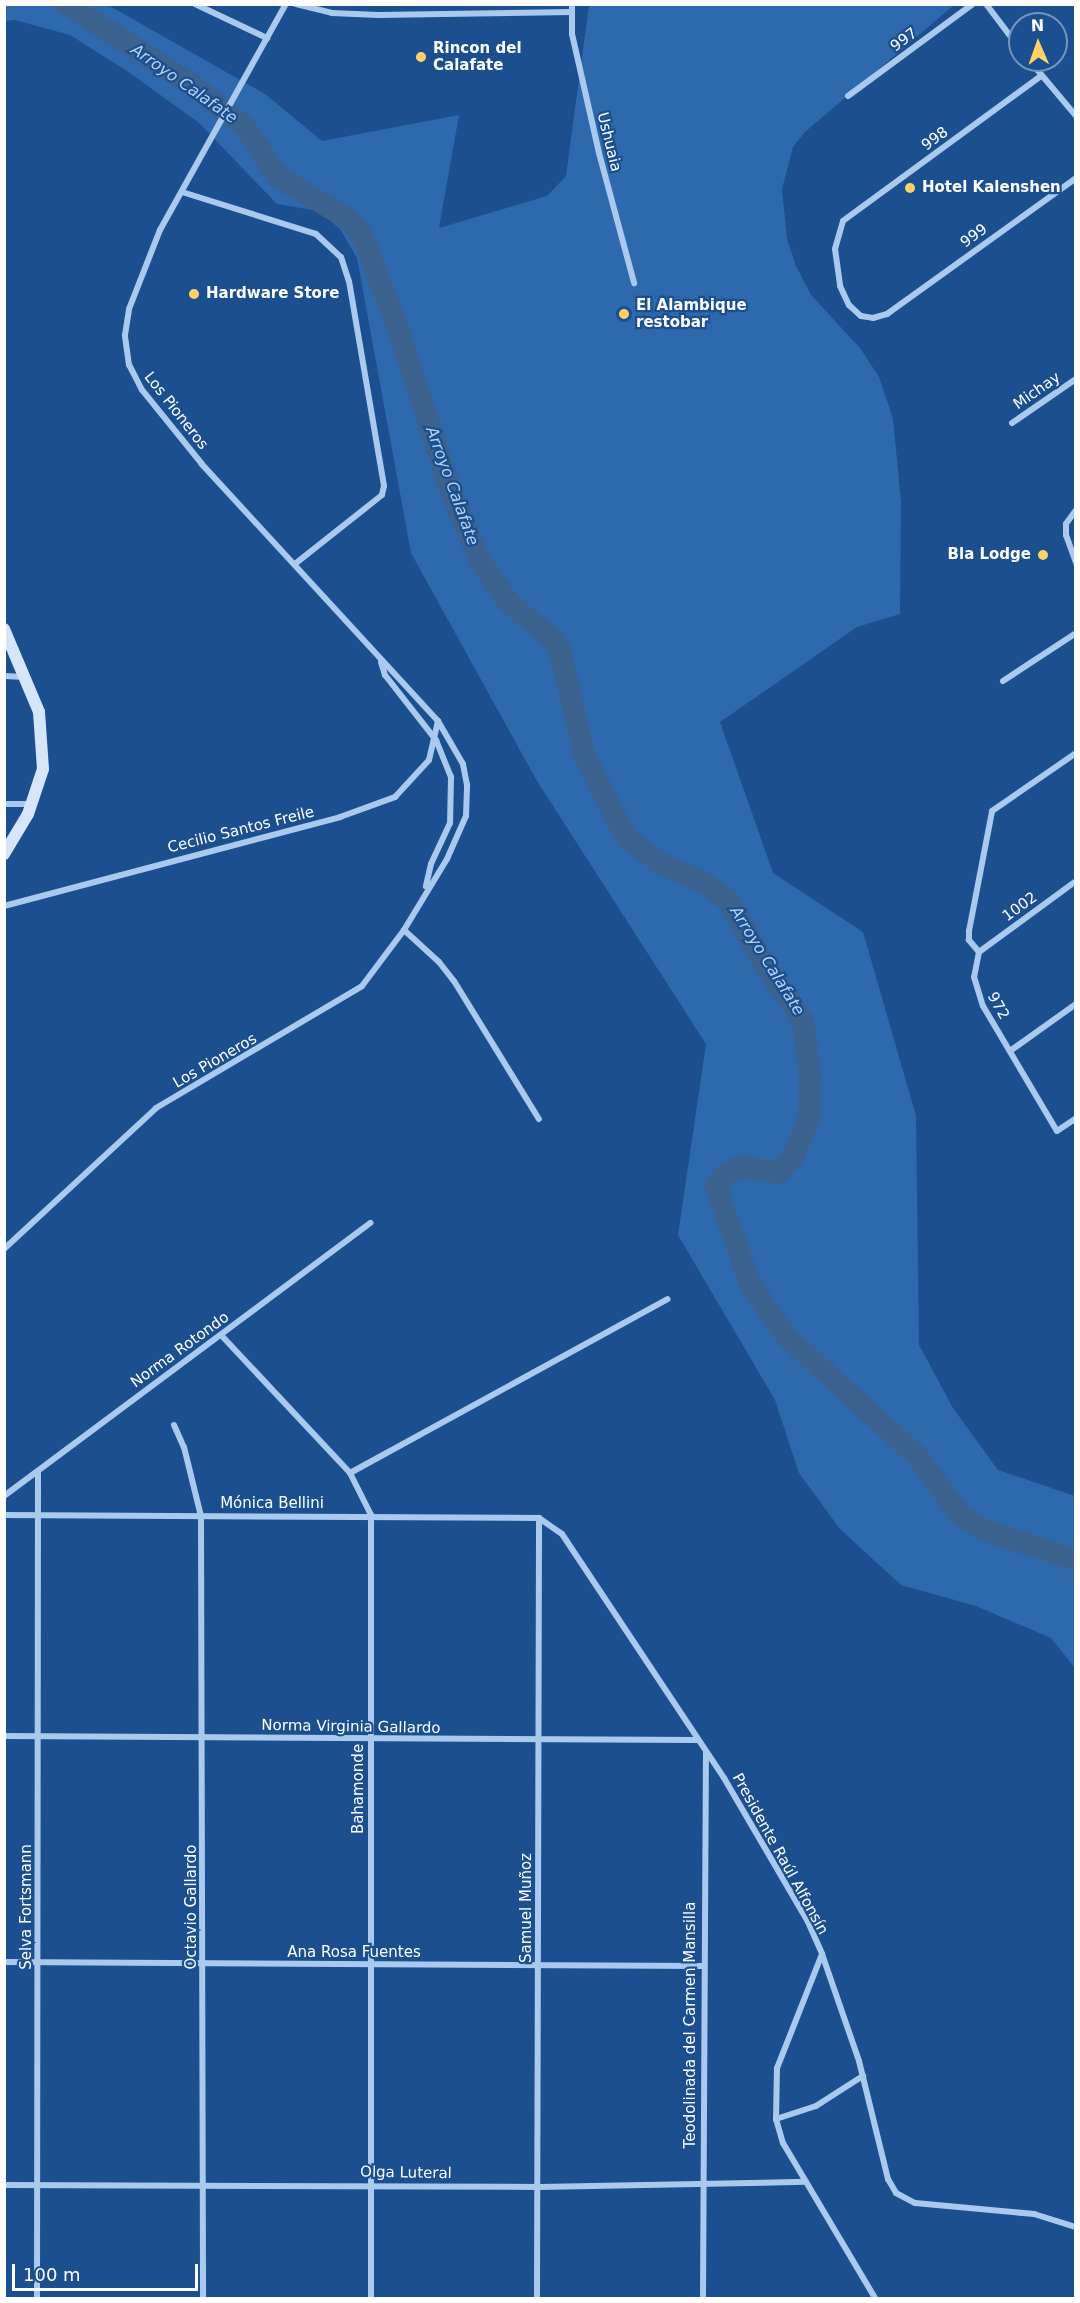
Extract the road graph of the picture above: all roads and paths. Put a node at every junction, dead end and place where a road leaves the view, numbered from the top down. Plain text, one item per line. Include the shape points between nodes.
1 (195, 4) edge
2 (286, 4) edge
3 (296, 4) edge
4 (973, 4) edge
5 (986, 4) edge
6 (572, 8) edge
7 (1008, 33) edge
8 (267, 38) junction
9 (1038, 72) edge
10 (1041, 76) junction
11 (848, 96) dead end
12 (1076, 116) edge
13 (1076, 178) edge
14 (182, 192) junction
15 (634, 283) dead end
16 (887, 314) joint
17 (1076, 379) edge
18 (1012, 423) dead end
19 (1076, 510) edge
20 (1076, 562) edge
21 (295, 564) junction
22 (4, 628) edge
23 (1076, 633) edge
24 (380, 659) junction
25 (4, 676) edge
26 (25, 677) junction
27 (1003, 681) dead end
28 (438, 721) junction
29 (436, 740) junction
30 (1076, 753) edge
31 (4, 804) edge
32 (33, 804) junction
33 (4, 855) edge
34 (1076, 881) edge
35 (425, 890) junction
36 (4, 906) edge
37 (404, 930) junction
38 (979, 952) junction
39 (1076, 1004) edge
40 (1010, 1051) junction
41 (1076, 1118) edge
42 (539, 1119) dead end
43 (370, 1223) dead end
44 (4, 1249) edge
45 (668, 1299) dead end
46 (221, 1335) junction
47 (174, 1425) dead end
48 (38, 1472) junction
49 (350, 1473) junction
50 (4, 1496) edge
51 (4, 1515) edge
52 (38, 1515) junction
53 (371, 1515) junction
54 (201, 1516) junction
55 (539, 1518) junction
56 (4, 1736) edge
57 (39, 1736) junction
58 (203, 1736) junction
59 (371, 1740) junction
60 (697, 1740) junction
61 (539, 1741) junction
62 (706, 1751) junction
63 (822, 1954) junction
64 (4, 1962) edge
65 (39, 1962) junction
66 (205, 1964) junction
67 (371, 1965) junction
68 (539, 1965) junction
69 (703, 1966) junction
70 (862, 2076) junction
71 (776, 2119) junction
72 (806, 2182) junction
73 (203, 2184) junction
74 (372, 2184) junction
75 (4, 2185) edge
76 (39, 2185) junction
77 (703, 2186) junction
78 (539, 2187) junction
79 (1076, 2227) edge
80 (37, 2298) edge
81 (203, 2298) edge
82 (371, 2298) edge
83 (537, 2298) edge
84 (703, 2298) edge
85 (875, 2298) edge

1 - 8 street
2 - 8 street, Los Pioneros
3 - 6 street via 332,13 378,15
4 - 11 street, 997
5 - 7 street
6 - 15 street, Ushuaia via 572,34
8 - 14 street, Los Pioneros
9 - 10 street
10 - 12 street
10 - 16 street, 998 via 843,221 835,249 840,286 849,305 861,316
13 - 16 street, 999
14 - 21 street, Los Pioneros via 160,230 129,309 125,335 129,365 142,390 202,464
14 - 21 street via 316,234 341,257 349,281 384,486 382,495
17 - 18 street, Michay
19 - 20 street via 1066,524 1066,535
21 - 24 street, Los Pioneros
22 - 26 street
23 - 27 street
24 - 28 street, Los Pioneros
24 - 29 street, Los Pioneros via 385,675
25 - 26 street
26 - 32 street via 39,712 42,735 43,769
28 - 29 street, Cecilio Santos Freile
28 - 35 street, Los Pioneros via 463,764 467,807 451,851
29 - 35 street, Los Pioneros via 451,777 453,807
29 - 36 street, Cecilio Santos Freile via 419,775 395,797 362,810
30 - 38 street, 972 via 992,811 969,931 969,940
31 - 32 street
32 - 33 street
34 - 38 street, 1002
35 - 37 street, Los Pioneros
37 - 42 street via 440,962 454,981
37 - 44 street, Los Pioneros via 362,986 156,1108
38 - 40 street, 972 via 975,989
39 - 40 street
40 - 41 street, 972 via 1057,1131
43 - 46 street, Norma Rotondo
45 - 49 street
46 - 48 street, Norma Rotondo
46 - 49 street, Bahamonde
47 - 54 street, Octavio Gallardo via 184,1447
48 - 50 street, Norma Rotondo
48 - 52 street, Selva Fortsmann
49 - 53 street, Bahamonde
51 - 52 street, Mónica Bellini
52 - 54 street, Mónica Bellini
52 - 57 street, Selva Fortsmann
53 - 54 street, Mónica Bellini
53 - 55 street, Mónica Bellini
53 - 59 street, Bahamonde
54 - 58 street, Octavio Gallardo
55 - 60 street, Presidente Raúl Alfonsín via 562,1534
55 - 61 street, Samuel Muñoz
56 - 57 street, Norma Virginia Gallardo
57 - 58 street, Norma Virginia Gallardo
57 - 65 street, Selva Fortsmann
58 - 59 street, Norma Virginia Gallardo
58 - 66 street, Octavio Gallardo
59 - 61 street, Norma Virginia Gallardo
59 - 67 street, Bahamonde
60 - 61 street, Norma Virginia Gallardo
60 - 62 street, Presidente Raúl Alfonsín
61 - 68 street, Samuel Muñoz
62 - 63 street, Presidente Raúl Alfonsín via 808,1922
62 - 69 street, Teodolinada del Carmen Mansilla
63 - 70 street
63 - 71 street, Presidente Raúl Alfonsín via 777,2068
64 - 65 street, Ana Rosa Fuentes
65 - 66 street, Ana Rosa Fuentes
65 - 76 street, Selva Fortsmann
66 - 67 street, Ana Rosa Fuentes
66 - 73 street, Octavio Gallardo
67 - 68 street, Ana Rosa Fuentes
67 - 74 street, Bahamonde
68 - 69 street, Ana Rosa Fuentes
68 - 78 street, Samuel Muñoz
69 - 77 street, Teodolinada del Carmen Mansilla
70 - 71 street via 816,2106
70 - 79 street via 888,2179 903,2198 915,2203 1034,2214
71 - 72 street, Presidente Raúl Alfonsín via 783,2143
72 - 77 street, Olga Luteral
72 - 85 street, Presidente Raúl Alfonsín
73 - 74 street, Olga Luteral
73 - 76 street, Olga Luteral
73 - 81 street, Octavio Gallardo
74 - 78 street, Olga Luteral
74 - 82 street, Bahamonde
75 - 76 street, Olga Luteral
76 - 80 street, Selva Fortsmann
77 - 78 street, Olga Luteral
77 - 84 street, Teodolinada del Carmen Mansilla
78 - 83 street, Samuel Muñoz

